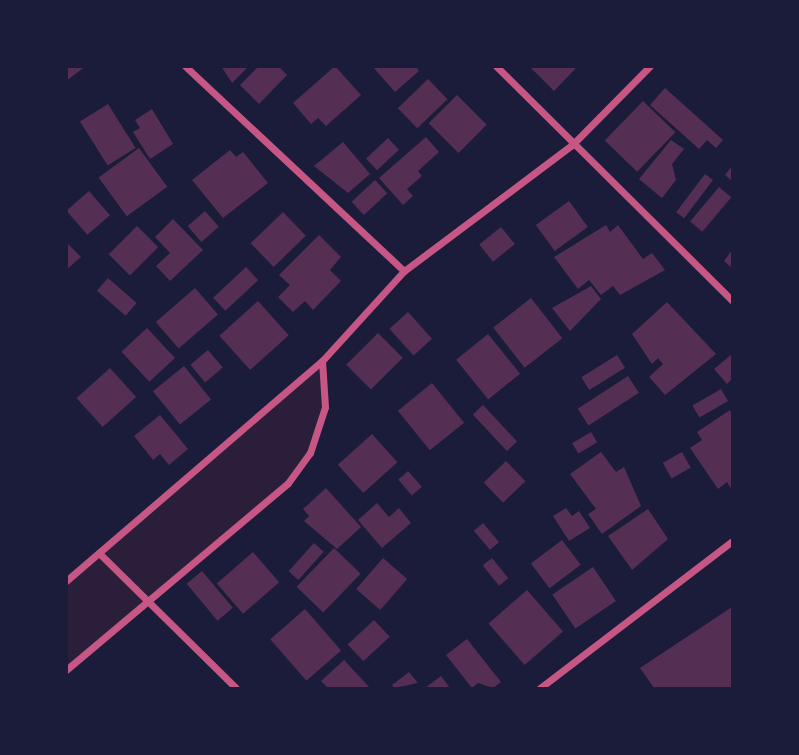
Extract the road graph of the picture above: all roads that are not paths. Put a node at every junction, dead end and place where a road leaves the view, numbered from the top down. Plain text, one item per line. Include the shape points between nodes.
1 (185, 66) edge
2 (496, 66) edge
3 (650, 66) edge
4 (572, 145) junction
5 (404, 271) junction
6 (733, 300) edge
7 (322, 361) junction
8 (733, 541) edge
9 (99, 553) junction
10 (66, 581) edge
11 (145, 601) junction
12 (66, 670) edge
13 (236, 688) edge
14 (540, 688) edge

1 - 5 street
2 - 4 street
3 - 4 street
4 - 5 street
4 - 6 street
5 - 7 street
7 - 9 street
7 - 11 street via 325,407 310,453 296,473
8 - 14 street
9 - 10 street
9 - 11 street
11 - 12 street
11 - 13 street

